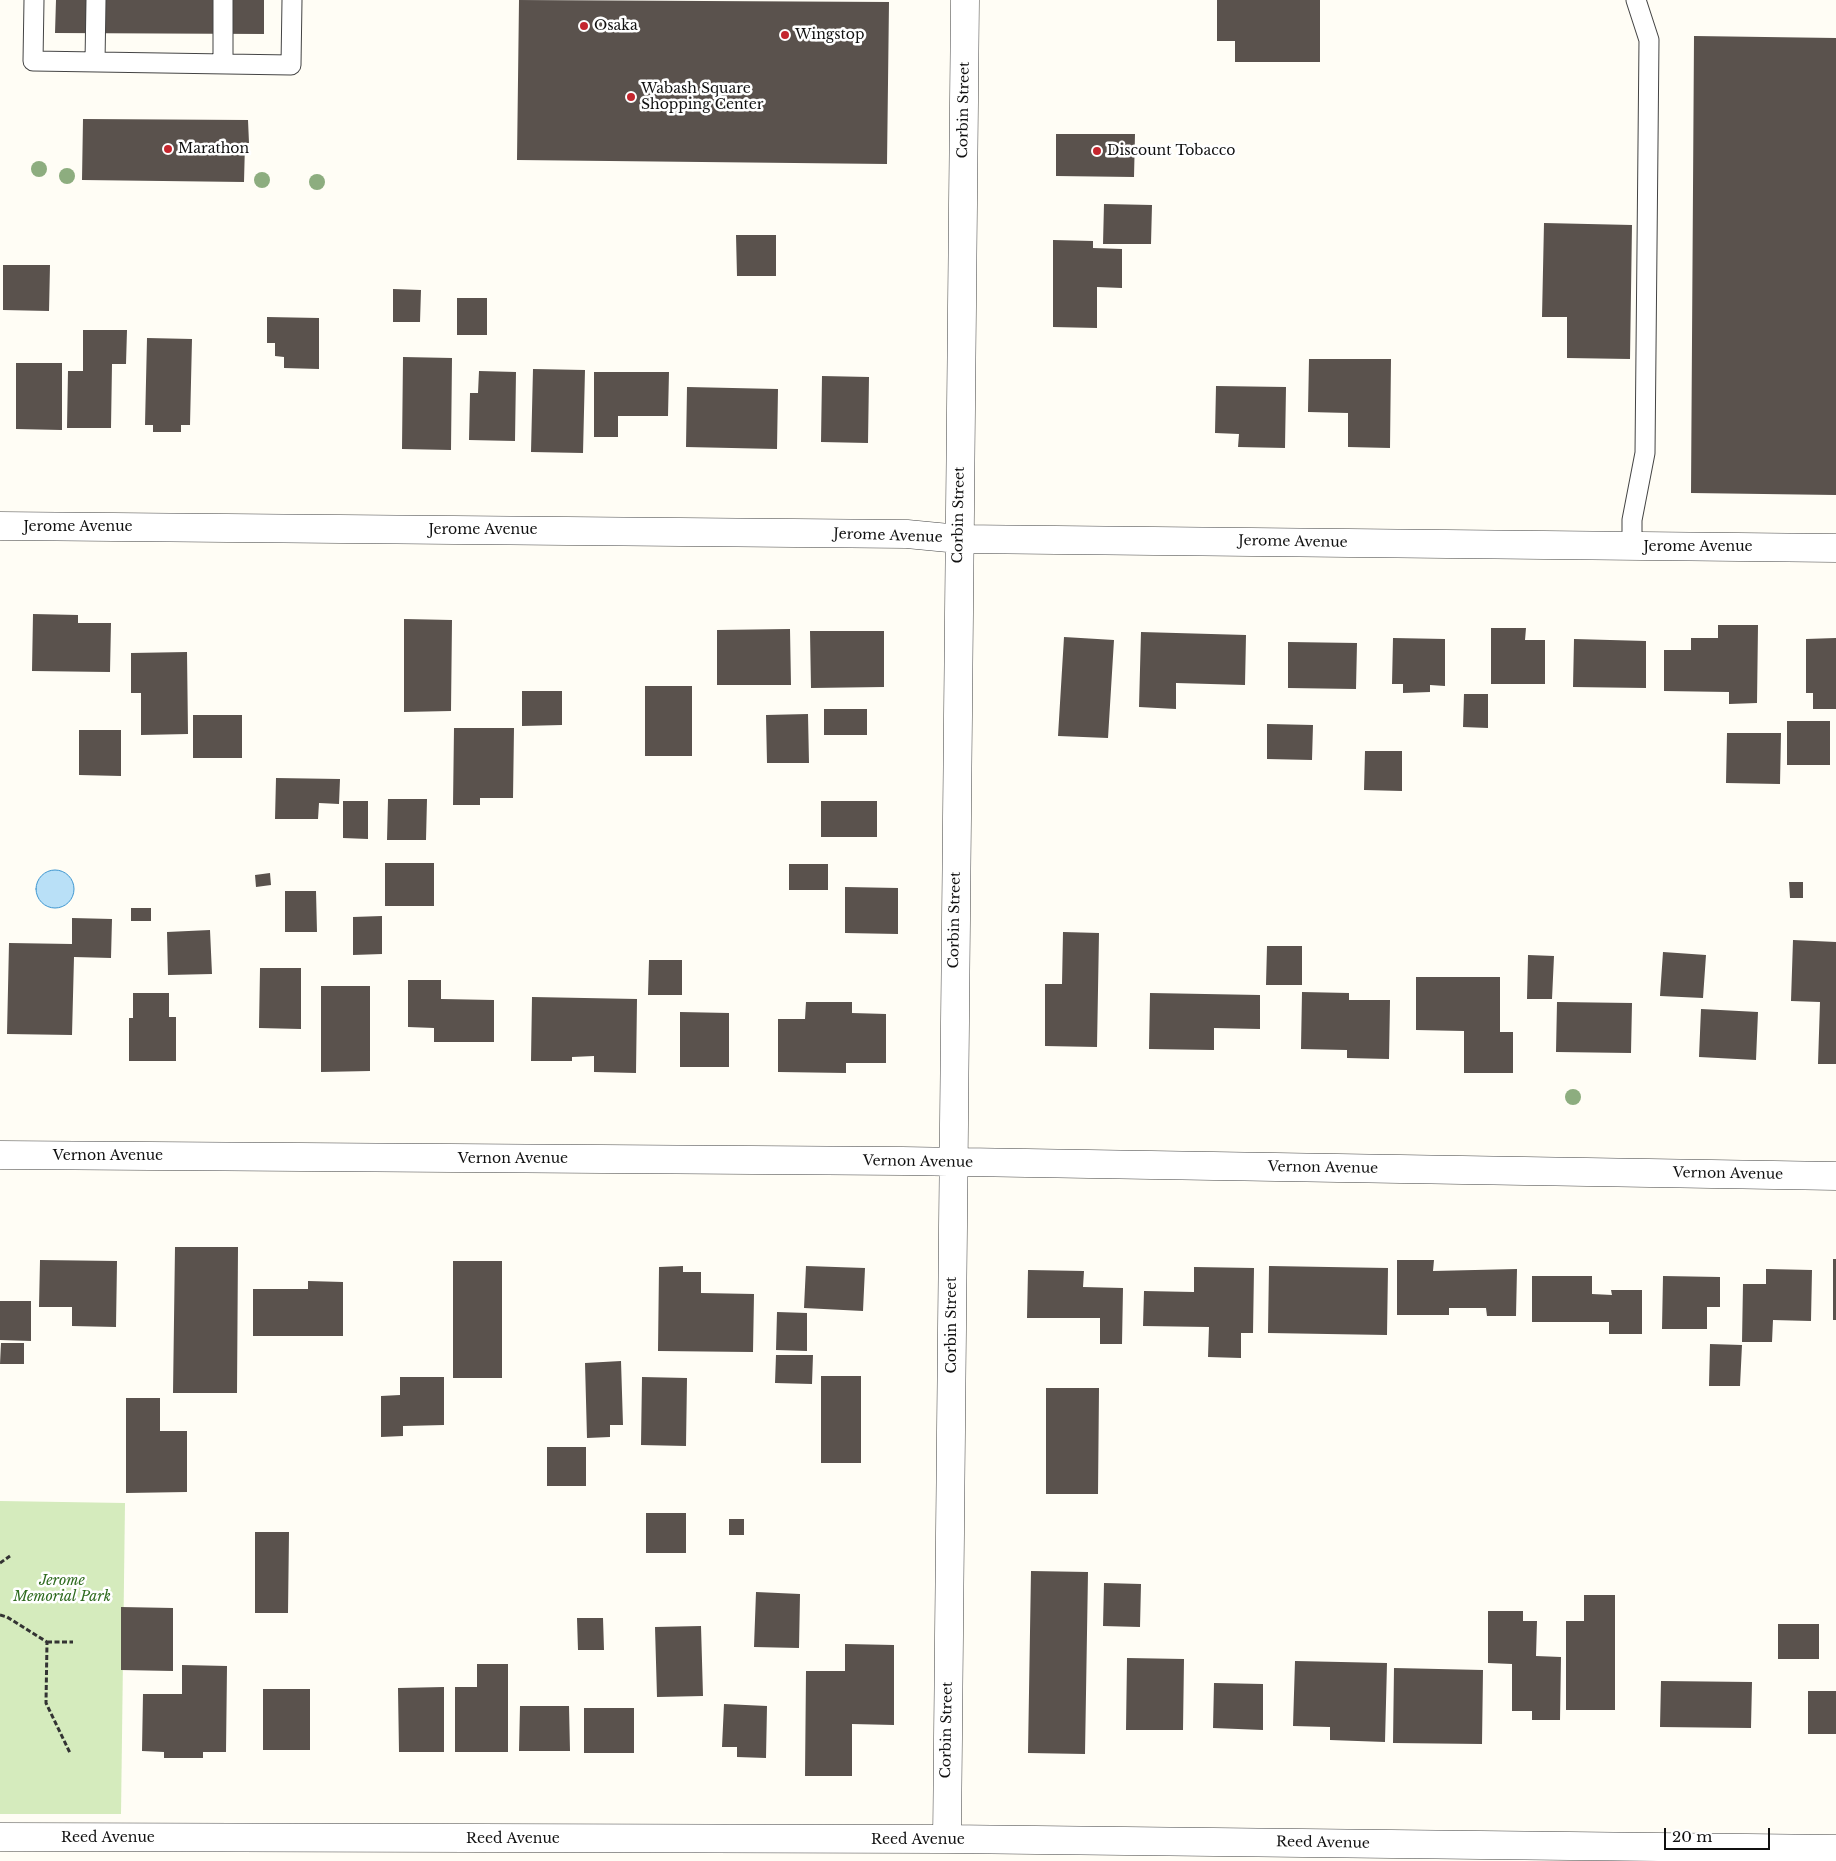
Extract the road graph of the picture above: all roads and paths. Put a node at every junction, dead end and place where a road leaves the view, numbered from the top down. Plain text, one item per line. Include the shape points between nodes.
1 (34, 0) edge
2 (96, 0) edge
3 (223, 0) edge
4 (292, 0) edge
5 (965, 0) edge
6 (1636, 0) edge
7 (95, 62) junction
8 (223, 64) junction
9 (0, 526) edge
10 (959, 539) junction
11 (1632, 546) junction
12 (1836, 548) edge
13 (0, 1155) edge
14 (952, 1162) junction
15 (1836, 1176) edge
16 (10, 1556) dead end
17 (0, 1563) edge
18 (0, 1615) edge
19 (47, 1642) junction
20 (73, 1642) dead end
21 (70, 1754) dead end
22 (0, 1837) edge
23 (947, 1839) junction
24 (1836, 1849) edge

1 - 7 lane via 33,61
2 - 7 lane
3 - 8 lane
4 - 8 lane via 291,65
5 - 10 street, Corbin Street
6 - 11 lane via 1649,40 1645,453 1632,520
7 - 8 lane
9 - 10 street, Jerome Avenue via 907,534
10 - 11 street, Jerome Avenue
10 - 14 street, Corbin Street
11 - 12 street, Jerome Avenue
13 - 14 street, Vernon Avenue
14 - 15 street, Vernon Avenue
14 - 23 street, Corbin Street
16 - 17 path
18 - 19 path
19 - 20 path
19 - 21 path via 46,1703
22 - 23 street, Reed Avenue
23 - 24 street, Reed Avenue

